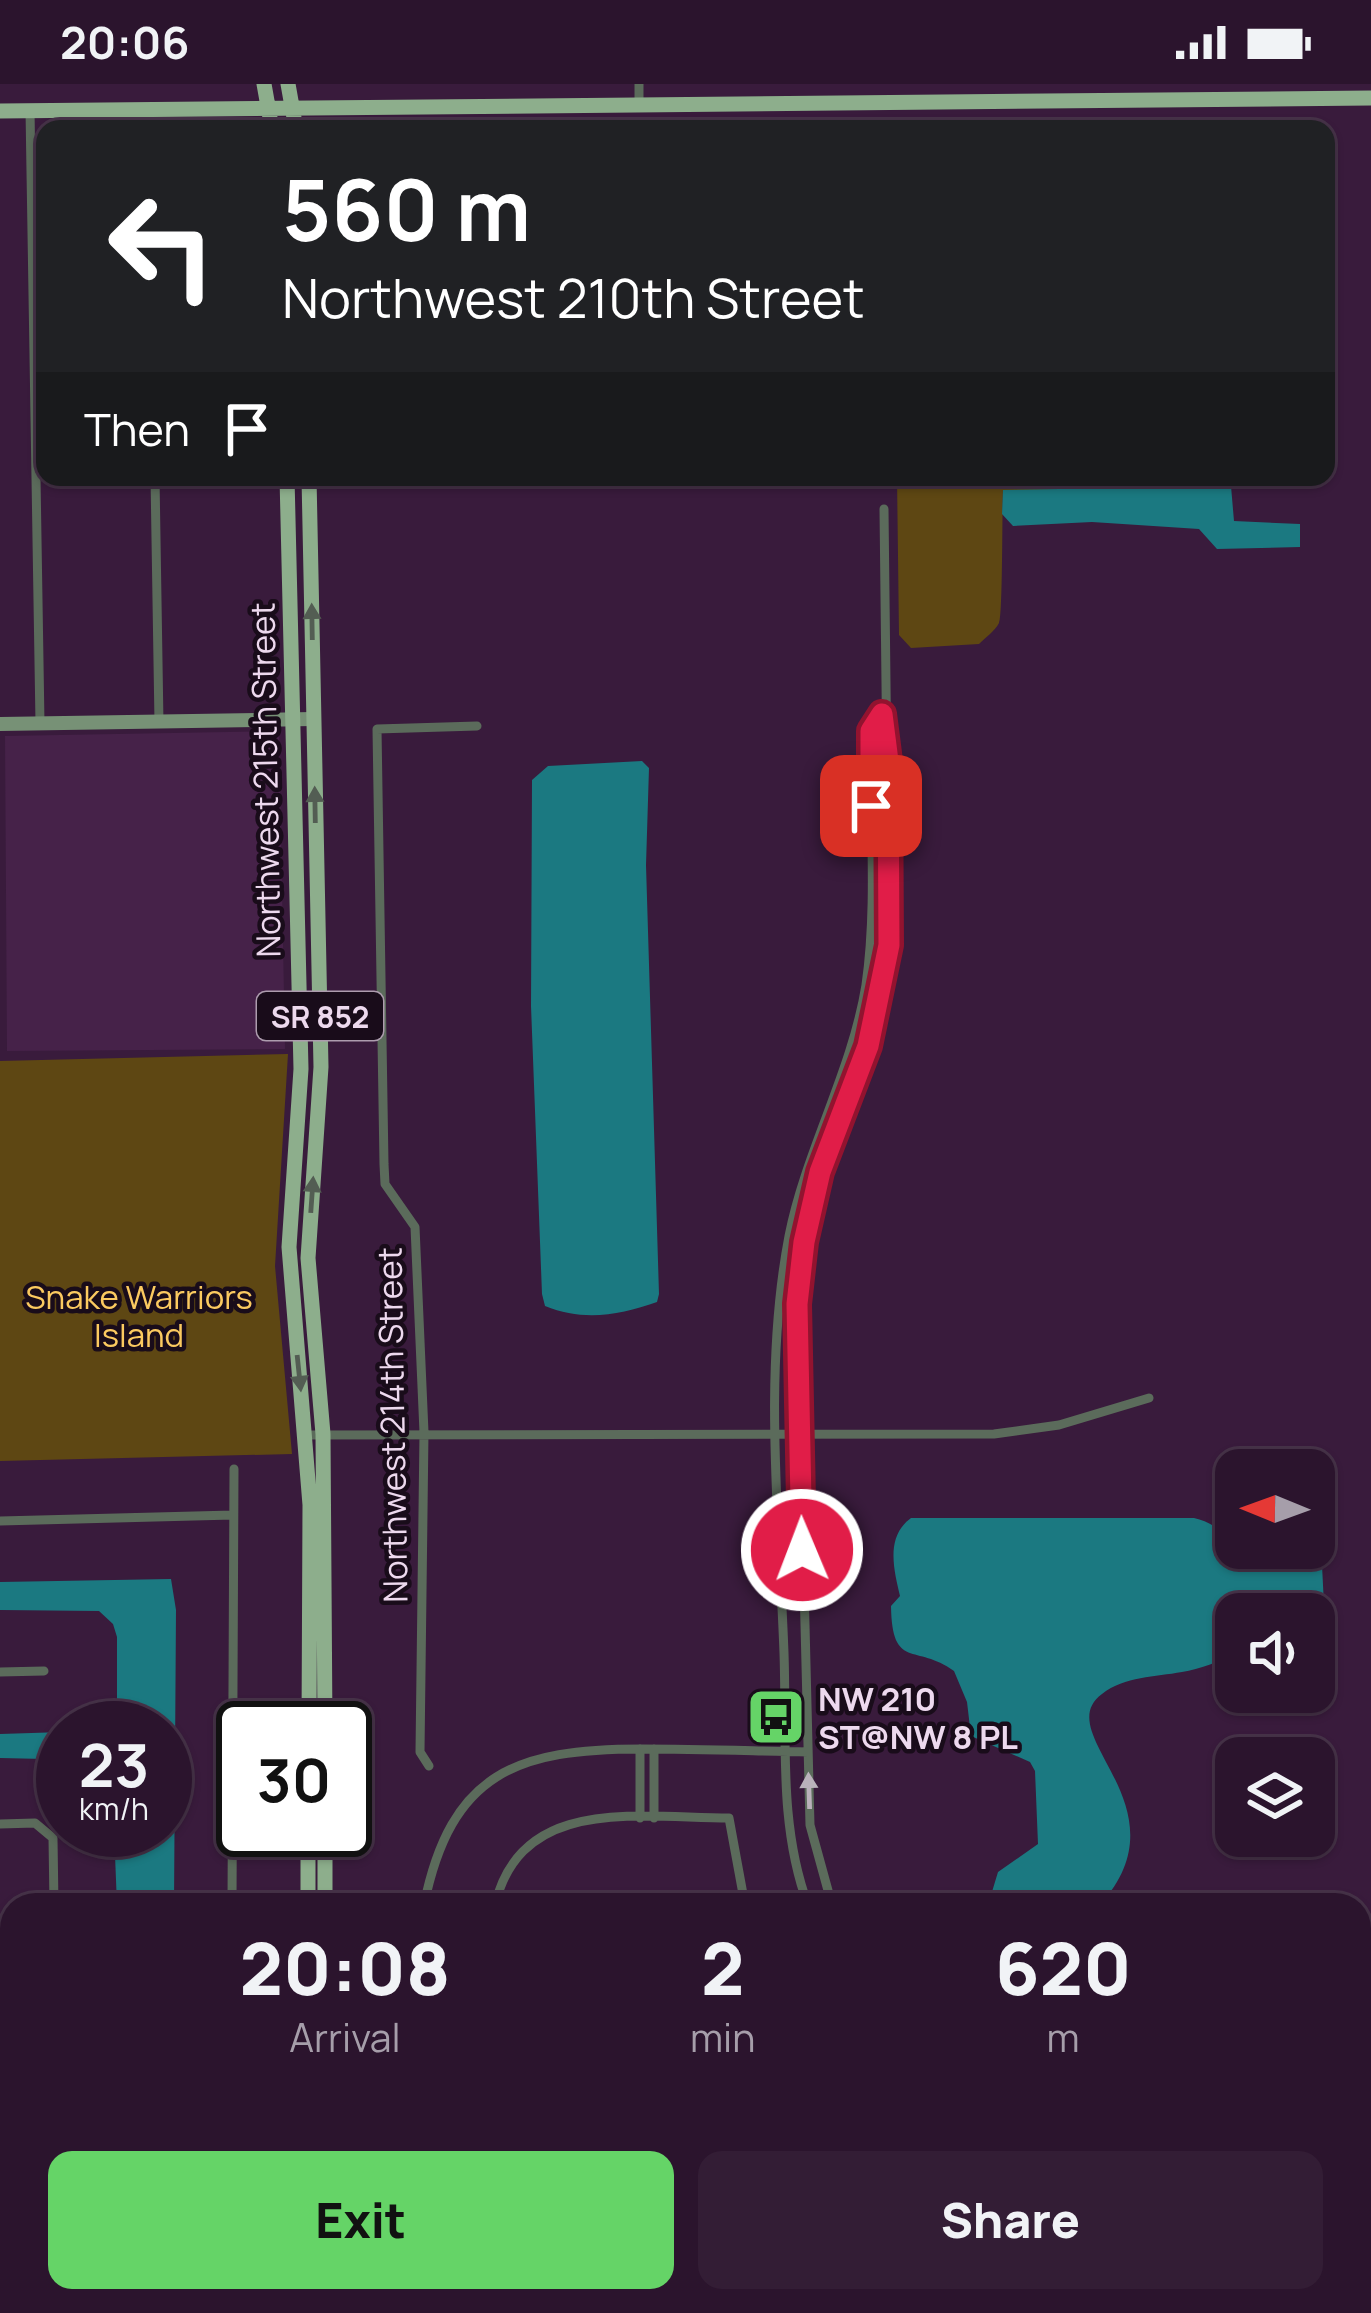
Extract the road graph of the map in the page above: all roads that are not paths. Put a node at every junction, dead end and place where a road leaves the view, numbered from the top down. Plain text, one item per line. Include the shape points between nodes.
1 (264, 84) edge
2 (288, 84) edge
3 (639, 84) edge
4 (1156, 92) edge
5 (1371, 98) edge
6 (639, 104) junction
7 (268, 106) junction
8 (292, 106) junction
9 (148, 109) junction
10 (30, 110) junction
11 (0, 111) edge
12 (148, 120) edge
13 (270, 120) edge
14 (294, 120) edge
15 (36, 478) edge
16 (36, 486) edge
17 (155, 486) edge
18 (288, 486) edge
19 (309, 486) edge
20 (884, 509) dead end
21 (882, 714) junction
22 (304, 720) junction
23 (40, 723) junction
24 (159, 723) junction
25 (0, 724) edge
26 (477, 726) dead end
27 (1149, 1398) dead end
28 (424, 1432) junction
29 (800, 1434) junction
30 (315, 1435) junction
31 (777, 1437) junction
32 (234, 1468) dead end
33 (233, 1516) junction
34 (0, 1521) edge
35 (44, 1671) dead end
36 (0, 1672) edge
37 (310, 1701) edge
38 (325, 1701) edge
39 (640, 1749) junction
40 (654, 1749) junction
41 (788, 1752) junction
42 (808, 1753) junction
43 (429, 1766) dead end
44 (640, 1818) junction
45 (654, 1818) junction
46 (0, 1824) edge
47 (308, 1857) edge
48 (326, 1857) edge
49 (54, 1893) edge
50 (232, 1893) edge
51 (308, 1893) edge
52 (326, 1893) edge
53 (426, 1893) edge
54 (500, 1893) edge
55 (743, 1893) edge
56 (807, 1893) edge
57 (828, 1893) edge

1 - 7 main road
2 - 8 main road
3 - 6 street
4 - 5 main road
4 - 6 main road
6 - 8 main road
7 - 8 main road
7 - 9 main road
7 - 13 main road
8 - 14 main road
9 - 10 main road
9 - 12 street
10 - 11 main road
10 - 15 street
16 - 23 street
17 - 24 street
18 - 22 main road, Northwest 215th Street / SR 852
22 -> 19 main road, Northwest 215th Street / SR 852
20 - 21 street
21 - 29 street via 889,945 868,1046 820,1172 804,1242
21 - 31 street via 871,731 865,991 804,1169 789,1239
22 - 24 street
22 - 30 main road, Northwest 215th Street / SR 852 via 301,1070 289,1247
23 - 24 street
23 - 25 street
26 - 28 street, Northwest 214th Street via 376,729 386,1184 415,1227
27 - 29 street via 994,1434
28 - 30 street
28 - 31 street
28 - 43 street, Northwest 214th Street via 420,1752
29 - 31 street
29 - 42 street
30 - 37 main road, Northwest 215th Street / SR 852
30 - 38 main road, Northwest 215th Street / SR 852
31 - 41 street
32 - 33 street
33 - 34 street
33 - 50 street
35 - 36 street
39 - 40 street
39 - 44 street
39 - 53 street via 565,1749 504,1771 468,1799
40 - 41 street
40 - 45 street
41 - 42 street
41 - 56 street via 789,1834
57 -> 42 street via 810,1825
44 - 45 street
44 - 54 street via 556,1825 516,1853
45 - 55 street via 729,1818
46 - 49 street via 45,1827 53,1838
47 - 51 main road
48 - 52 main road

